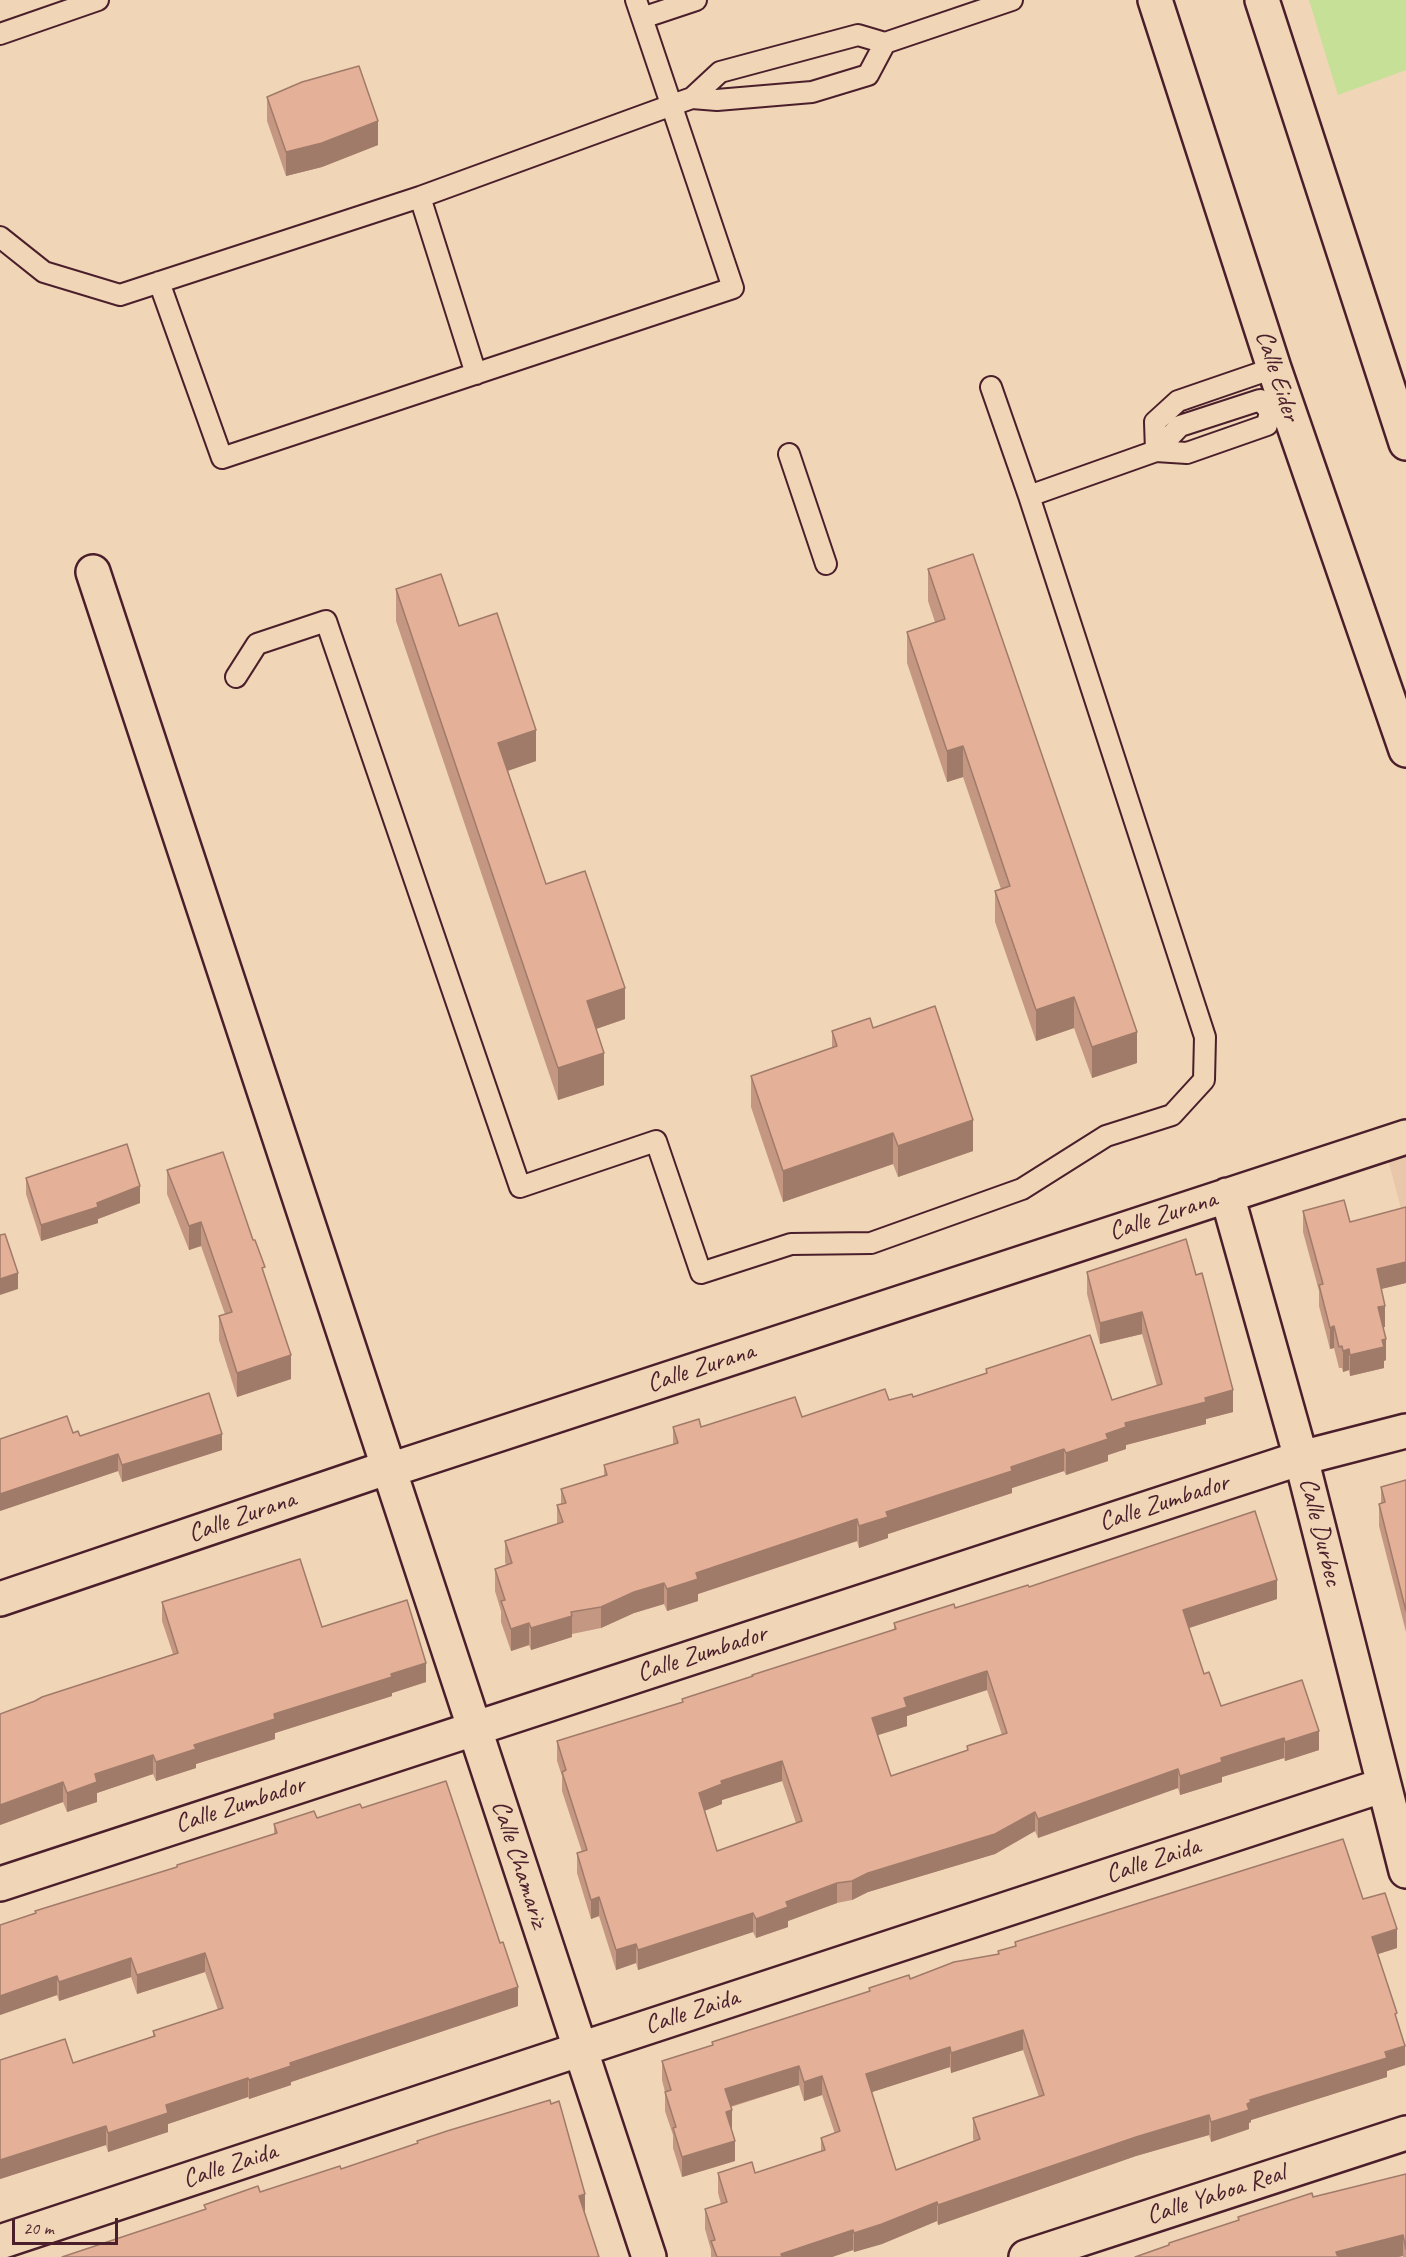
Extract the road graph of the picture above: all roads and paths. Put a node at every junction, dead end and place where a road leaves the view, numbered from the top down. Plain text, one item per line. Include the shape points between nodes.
1 (98, 0) edge
2 (696, 0) edge
3 (1012, 0) edge
4 (1155, 0) edge
5 (1262, 0) edge
6 (639, 9) edge
7 (0, 34) edge
8 (885, 43) junction
9 (692, 98) junction
10 (672, 105) junction
11 (420, 197) junction
12 (0, 237) edge
13 (159, 282) junction
14 (1274, 368) junction
15 (476, 374) junction
16 (991, 387) dead end
17 (1278, 409) junction
18 (1406, 443) edge
19 (1156, 451) junction
20 (789, 454) dead end
21 (1029, 496) junction
22 (826, 564) dead end
23 (93, 572) dead end
24 (236, 676) dead end
25 (1406, 750) edge
26 (1406, 1137) edge
27 (1227, 1195) junction
28 (1406, 1431) edge
29 (1301, 1458) junction
30 (390, 1470) junction
31 (0, 1599) edge
32 (474, 1728) junction
33 (1384, 1785) junction
34 (1406, 1871) edge
35 (0, 1884) edge
36 (581, 2049) junction
37 (1406, 2133) edge
38 (0, 2242) edge
39 (650, 2257) edge
40 (1026, 2257) edge

1 - 7 lane
2 - 6 lane
3 - 8 lane
4 - 14 street, Calle Eider
5 - 18 street
6 - 10 lane
8 - 9 lane via 858,35 720,72
8 - 9 lane via 868,75 812,92 717,100
9 - 10 lane
10 - 11 lane
10 - 15 lane via 734,288
11 - 13 lane
11 - 15 lane
12 - 13 lane via 44,272 120,295
13 - 15 lane via 222,458
14 - 17 street, Calle Eider
14 - 19 lane via 1178,401 1155,422
16 - 21 lane
17 - 19 lane via 1267,425 1187,453
17 - 19 lane via 1260,400 1180,426
17 - 25 street, Calle Eider
19 - 21 lane
20 - 22 lane
21 - 24 lane via 1205,1037 1204,1080 1172,1114 1106,1136 1022,1189 871,1243 791,1244 701,1273 656,1141 520,1186 326,621 257,644
23 - 30 street, Calle Chamariz
26 - 27 street, Calle Zurana
27 - 29 street, Calle Durbec
27 - 30 street, Calle Zurana
28 - 29 street, Calle Zumbador
29 - 32 street, Calle Zumbador
29 - 33 street, Calle Durbec
30 - 31 street, Calle Zurana via 389,1467
30 - 32 street, Calle Chamariz
32 - 35 street, Calle Zumbador
32 - 36 street, Calle Chamariz
33 - 34 street, Calle Durbec
33 - 36 street, Calle Zaida
36 - 38 street, Calle Zaida
36 - 39 street, Calle Chamariz
37 - 40 street, Calle Yaboa Real

